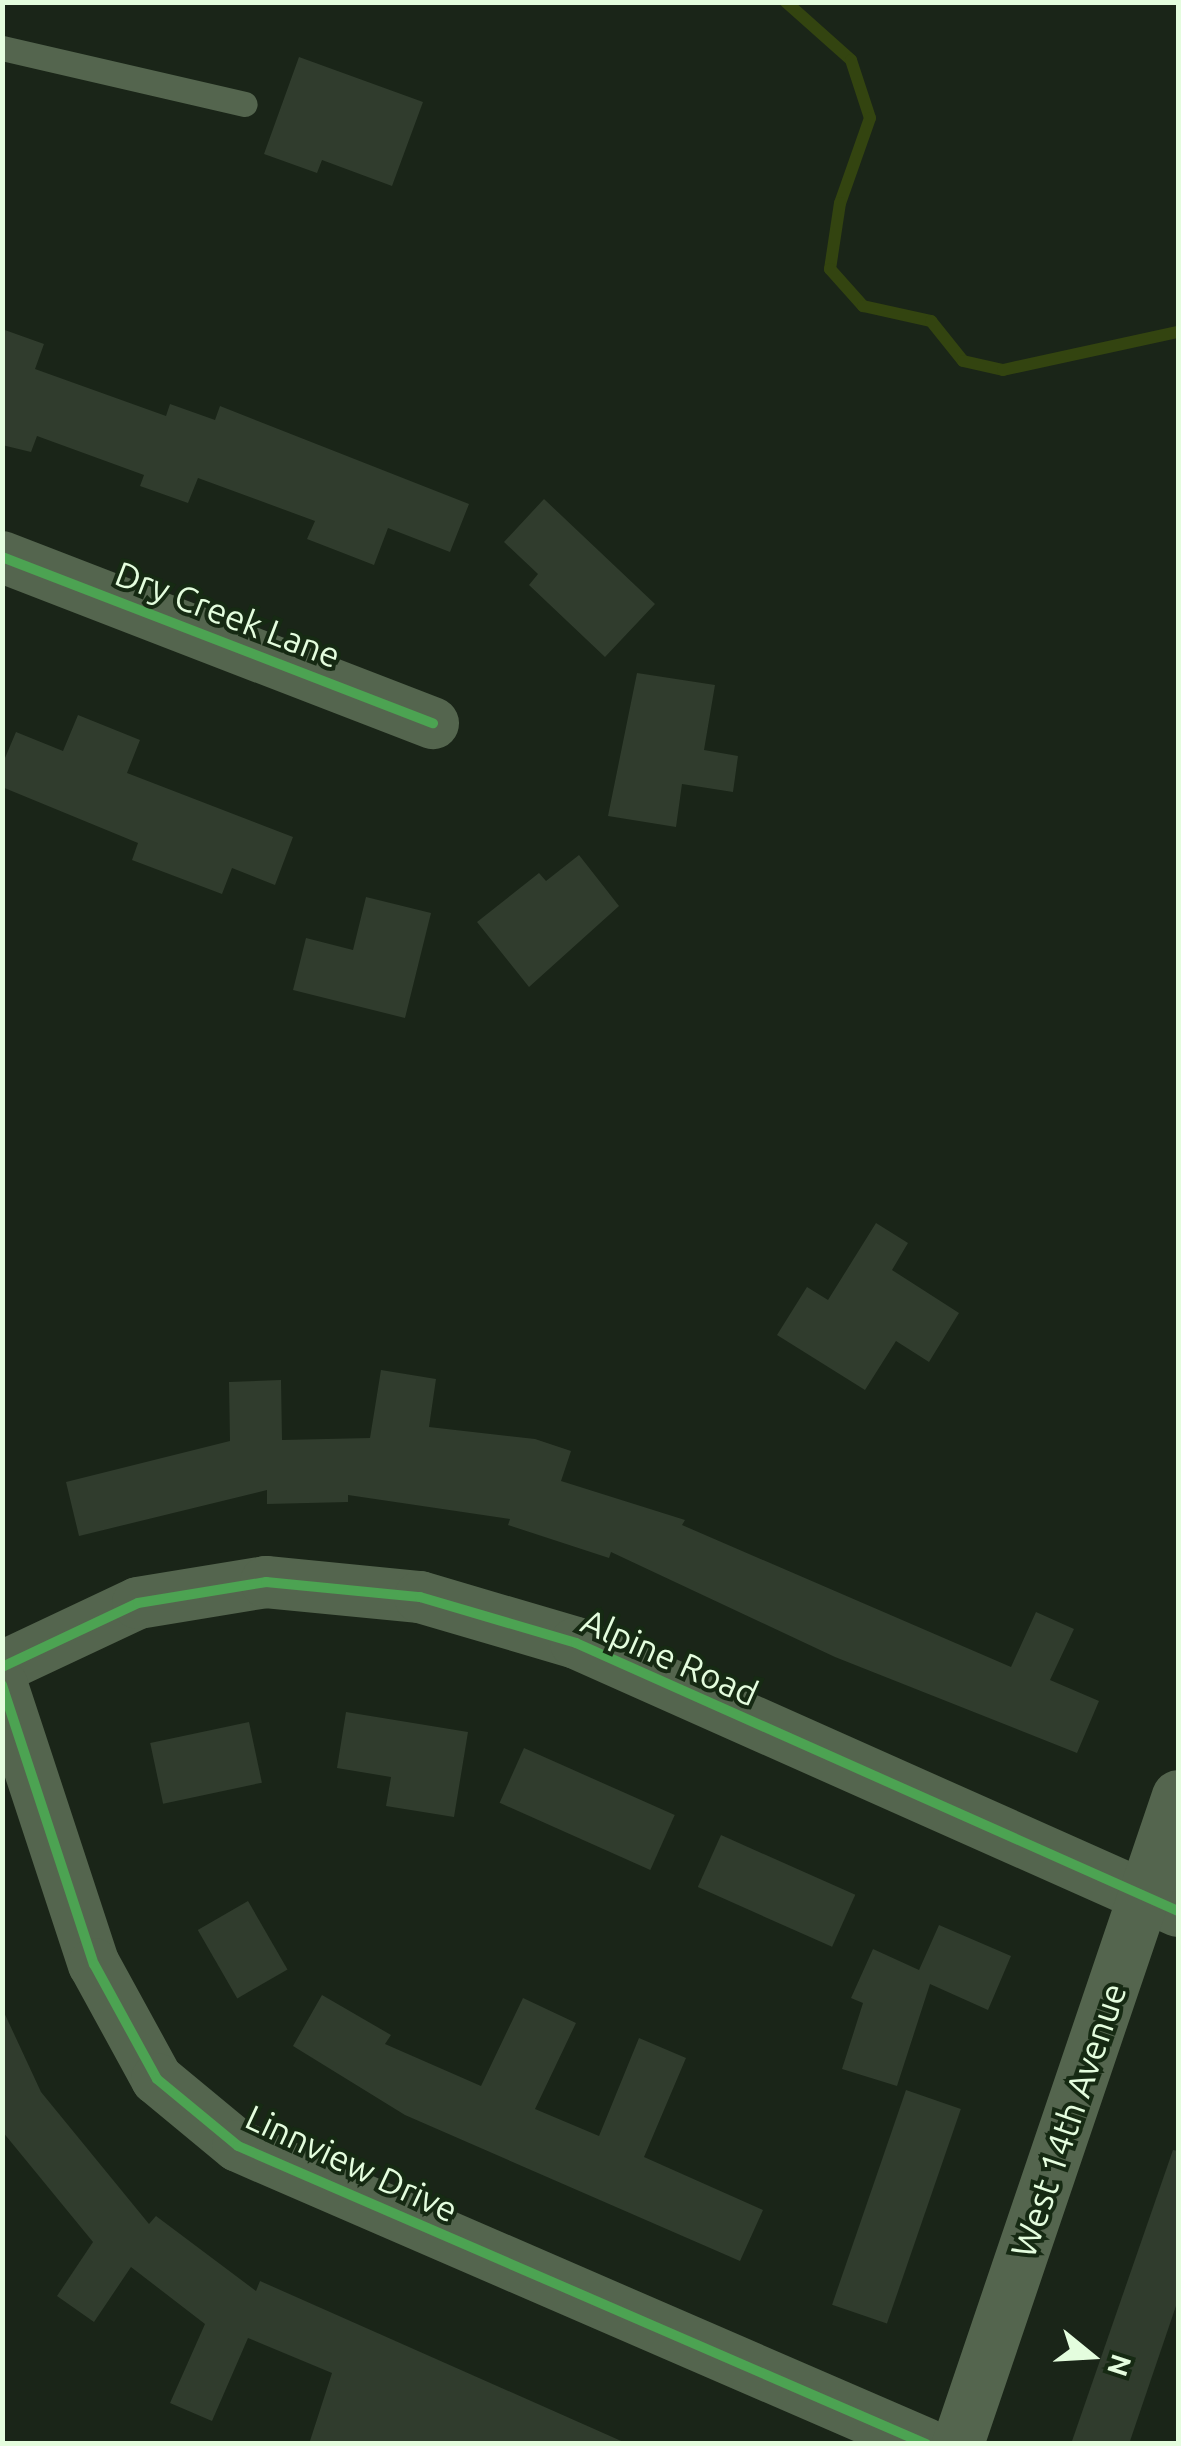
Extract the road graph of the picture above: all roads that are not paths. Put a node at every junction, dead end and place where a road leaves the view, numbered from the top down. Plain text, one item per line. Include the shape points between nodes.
1 (2, 48) edge
2 (245, 104) dead end
3 (2, 557) edge
4 (434, 723) dead end
5 (2, 1668) edge
6 (2, 1685) edge
7 (1178, 1796) edge
8 (1161, 1905) edge
9 (926, 2444) edge
10 (958, 2444) edge

1 - 2 lane
3 - 4 street, Dry Creek Lane
5 - 8 street, Alpine Road via 138,1603 266,1582 420,1597 576,1643
6 - 9 street, Linnview Drive via 94,1964 157,2078 238,2146
7 - 8 street, West 14th Avenue
8 - 10 street, West 14th Avenue

